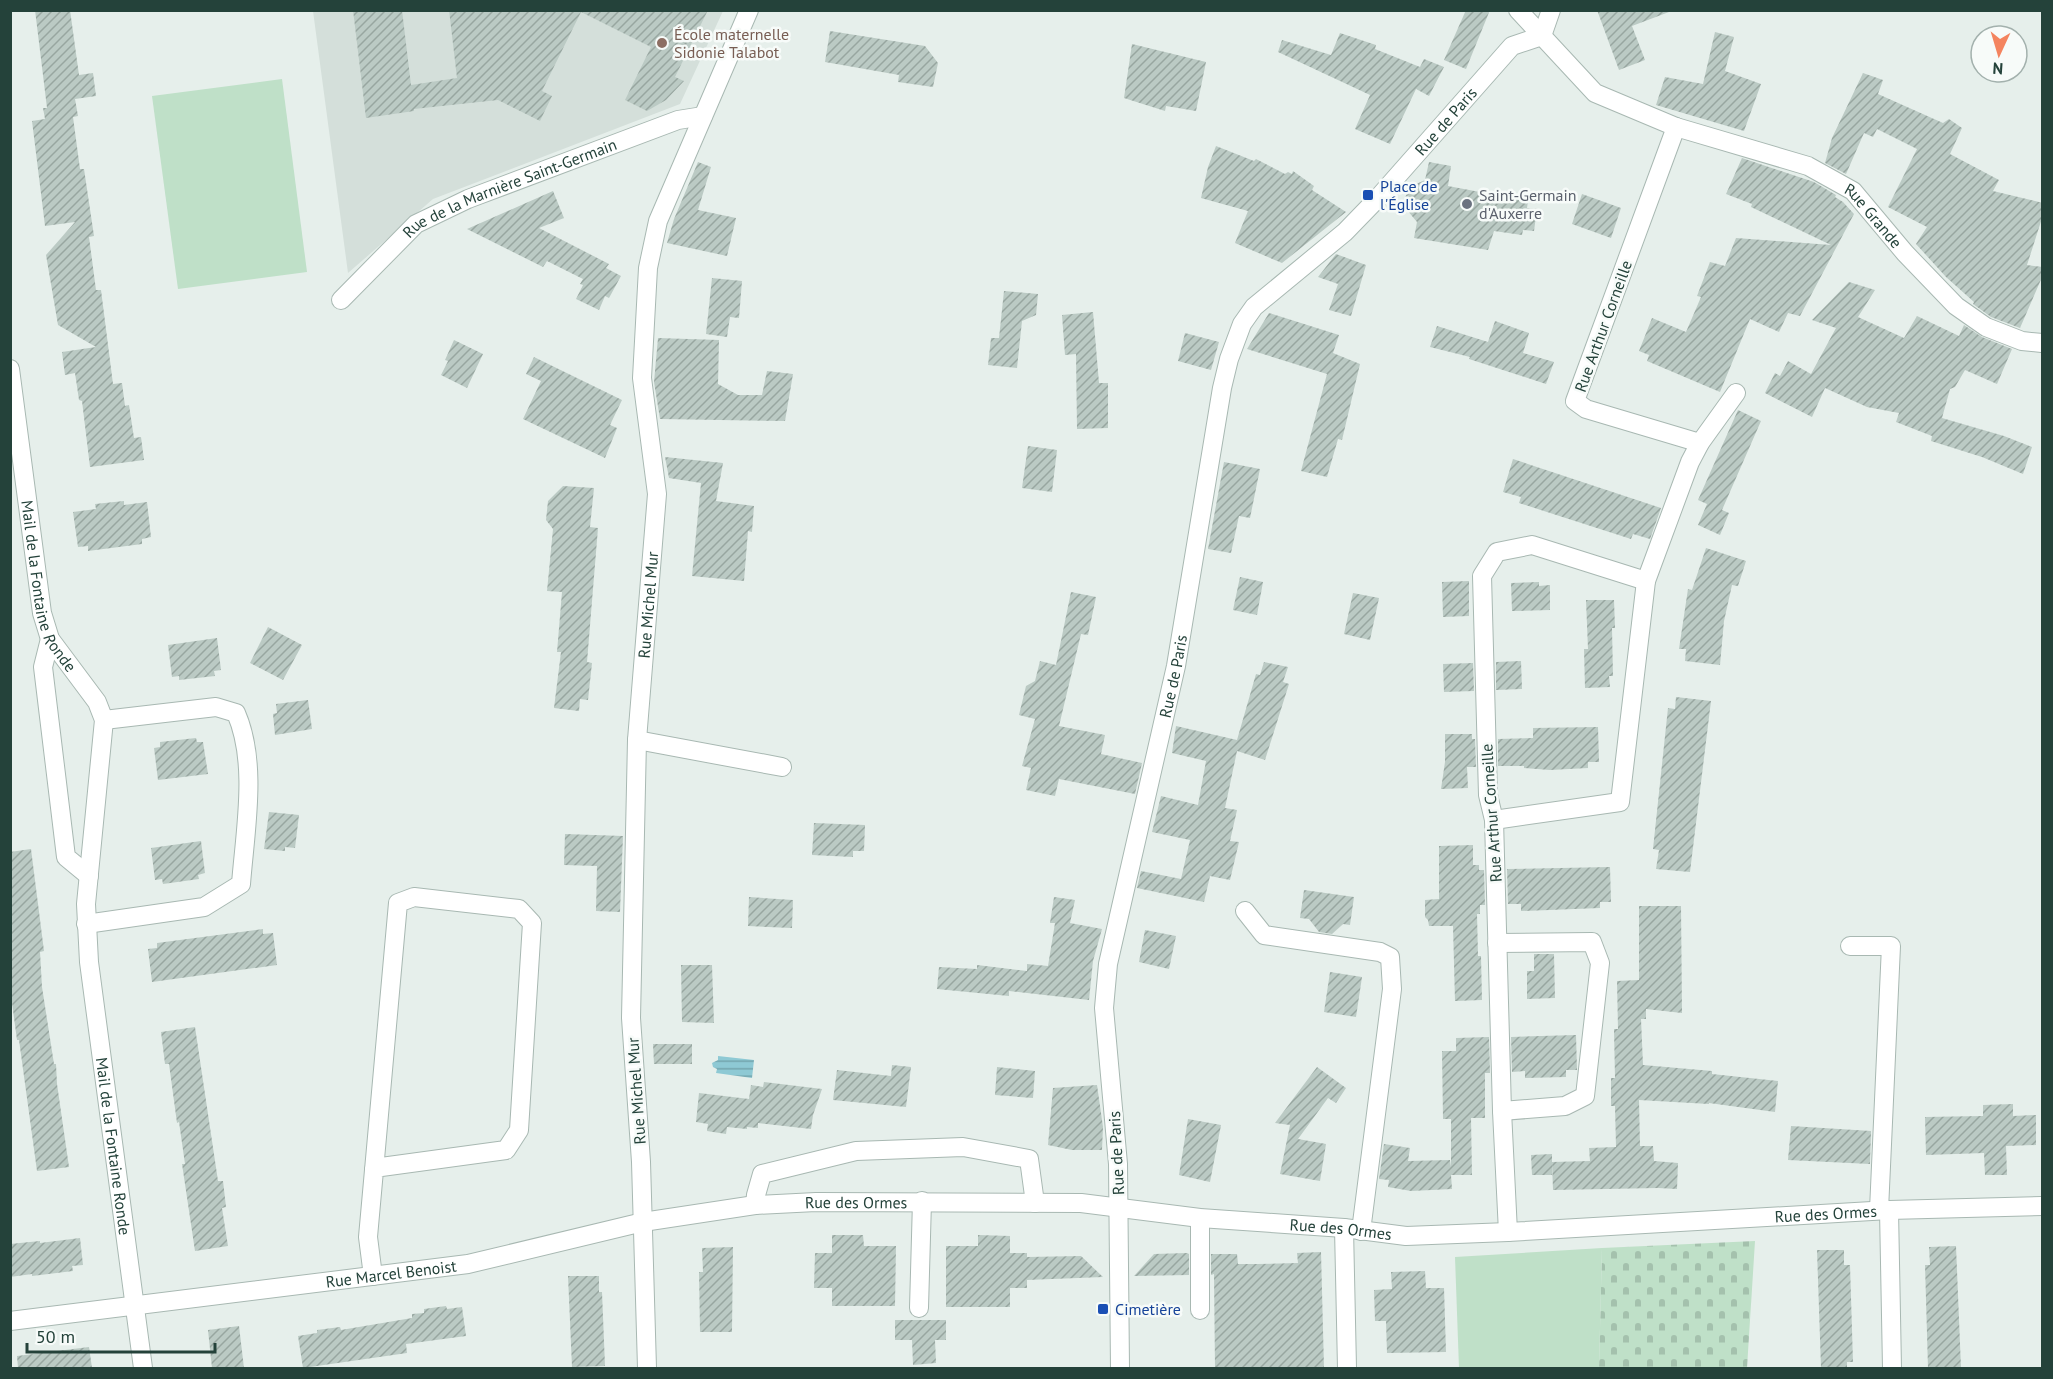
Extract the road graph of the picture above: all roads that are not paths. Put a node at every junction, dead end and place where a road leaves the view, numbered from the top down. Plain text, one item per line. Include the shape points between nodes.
1 (749, 10) edge
2 (1518, 10) edge
3 (1551, 10) edge
4 (1542, 36) junction
5 (703, 116) junction
6 (1677, 127) junction
7 (341, 300) dead end
8 (2043, 342) edge
9 (10, 369) edge
10 (1736, 393) dead end
11 (1700, 443) junction
12 (1646, 581) junction
13 (50, 639) junction
14 (104, 720) junction
15 (637, 740) junction
16 (782, 767) dead end
17 (1494, 820) junction
18 (89, 876) junction
19 (1245, 911) dead end
20 (86, 924) junction
21 (1497, 943) junction
22 (1850, 946) dead end
23 (1502, 1111) junction
24 (374, 1168) junction
25 (922, 1201) junction
26 (1035, 1203) junction
27 (755, 1205) junction
28 (2043, 1206) edge
29 (1118, 1208) junction
30 (1884, 1210) junction
31 (1200, 1218) junction
32 (643, 1222) junction
33 (1352, 1229) junction
34 (1508, 1233) junction
35 (373, 1276) junction
36 (135, 1305) junction
37 (919, 1308) dead end
38 (1200, 1310) dead end
39 (10, 1321) edge
40 (143, 1368) edge
41 (647, 1368) edge
42 (1120, 1368) edge
43 (1347, 1368) edge
44 (1892, 1368) edge

1 - 5 street, Rue Michel Mur
2 - 4 street
3 - 4 street
4 - 6 street via 1595,93
4 - 29 street, Rue de Paris via 1512,46 1345,232 1254,307 1242,324 1229,359 1176,666 1107,972 1104,1008 1118,1164
5 - 7 street, Rue de la Marnière Saint-Germain via 678,120 468,199 416,224
5 - 15 street, Rue Michel Mur via 658,221 648,268 642,378 657,494
6 - 8 street, Rue Grande via 1808,166 1853,191 1905,254 1956,306 1986,327 2022,341
6 - 11 street, Rue Arthur Corneille via 1575,401 1586,409
9 - 13 street, Mail de la Fontaine Ronde via 42,613
10 - 11 street
11 - 12 street
12 - 17 street via 1620,802
12 - 17 street, Rue Arthur Corneille via 1533,545 1497,552 1482,576 1488,795
13 - 14 street, Mail de la Fontaine Ronde via 97,702
13 - 18 street via 43,667 66,857
14 - 18 street, Mail de la Fontaine Ronde
14 - 20 street via 216,707 236,713 248,756 241,884 204,907
15 - 16 street
15 - 32 street, Rue Michel Mur via 632,1018
17 - 21 street, Rue Arthur Corneille
18 - 20 street, Mail de la Fontaine Ronde
19 - 33 street via 1264,934 1380,952 1389,957 1392,989
20 - 36 street, Mail de la Fontaine Ronde
21 - 23 street, Rue Arthur Corneille
21 - 23 street via 1592,942 1600,963 1586,1096 1565,1106
22 - 30 street via 1891,946
23 - 34 street, Rue Arthur Corneille
24 - 24 street via 398,903 414,897 519,909 532,923 519,1130 506,1150
24 - 35 street via 368,1237
25 - 26 street, Rue des Ormes
25 - 27 street, Rue des Ormes
25 - 37 street
26 - 27 street via 1029,1159 963,1147 856,1151 762,1174
26 - 29 street, Rue des Ormes
27 - 32 street, Rue des Ormes
28 - 30 street, Rue des Ormes
29 - 31 street, Rue des Ormes
29 - 42 street, Rue de Paris
30 - 34 street, Rue des Ormes
30 - 44 street
31 - 33 street, Rue des Ormes
31 - 38 street
32 - 35 street, Rue Marcel Benoist via 468,1263
32 - 41 street, Rue Michel Mur
33 - 34 street, Rue des Ormes via 1406,1236
33 - 43 street
35 - 36 street, Rue Marcel Benoist
36 - 39 street, Rue Marcel Benoist
36 - 40 street, Mail de la Fontaine Ronde

